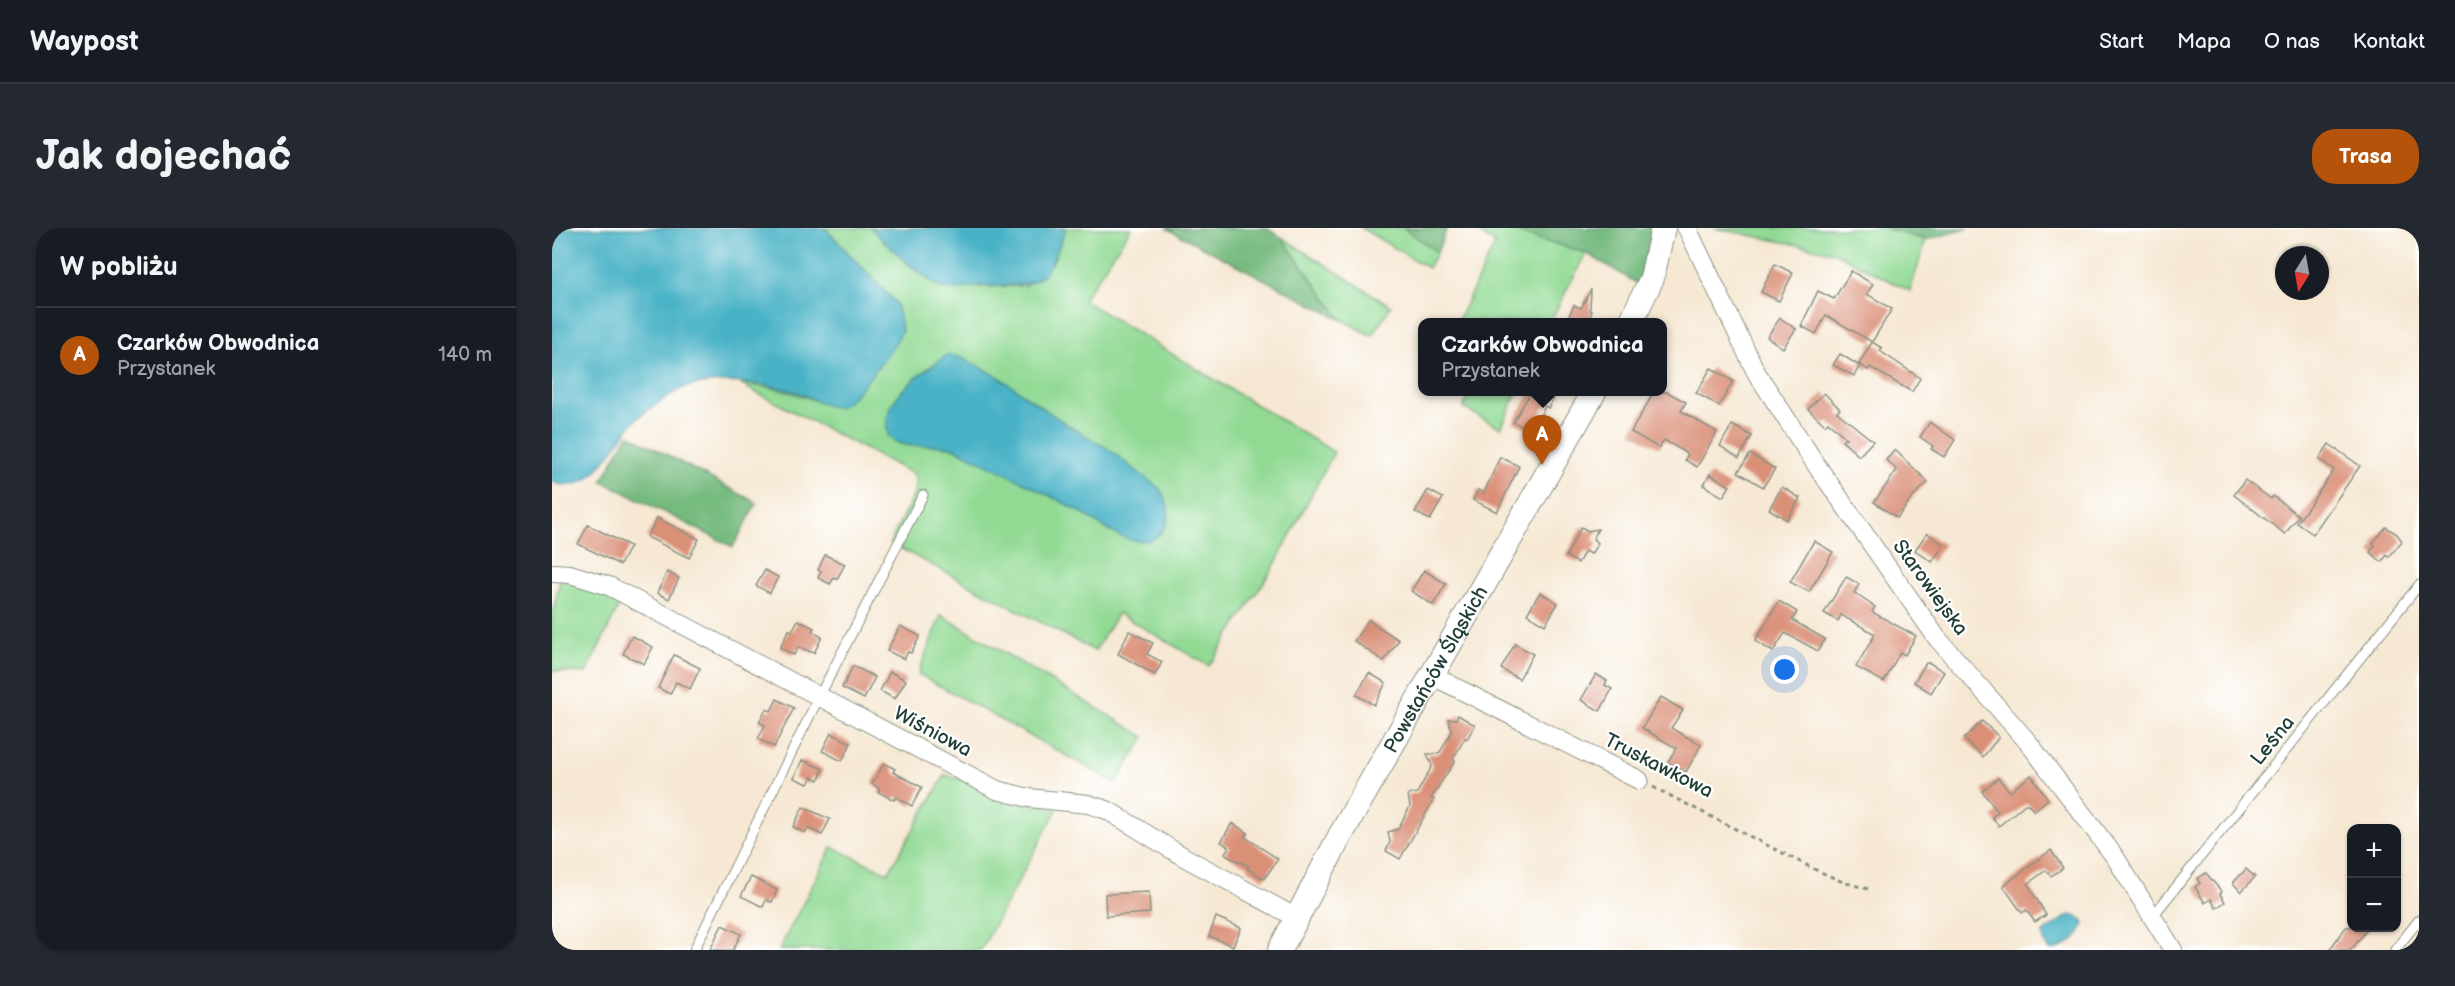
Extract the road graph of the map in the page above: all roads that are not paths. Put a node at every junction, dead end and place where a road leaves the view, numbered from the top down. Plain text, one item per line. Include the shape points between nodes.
1 (1663, 228) edge
2 (1687, 228) edge
3 (1633, 318) edge
4 (1592, 396) edge
5 (923, 495) dead end
6 (552, 573) edge
7 (2419, 585) edge
8 (1433, 676) junction
9 (819, 697) junction
10 (1640, 780) road end
11 (1295, 917) junction
12 (2152, 917) junction
13 (2419, 920) edge
14 (694, 950) edge
15 (1280, 950) edge
16 (2173, 950) edge
17 (2395, 950) edge

1 - 3 street via 1652,278
2 - 12 street, Starowiejska via 1756,372 1817,466 1937,638 2028,742 2115,857
4 - 8 street, Powstańców Śląskich
5 - 9 lane
6 - 9 street, Wiśniowa via 570,574 609,586
7 - 12 lane, Leśna
8 - 10 street, Truskawkowa
8 - 11 street, Powstańców Śląskich
9 - 11 street, Wiśniowa via 997,790 1107,810
9 - 14 lane
11 - 15 street, Powstańców Śląskich
12 - 16 street, Starowiejska
13 - 17 lane

